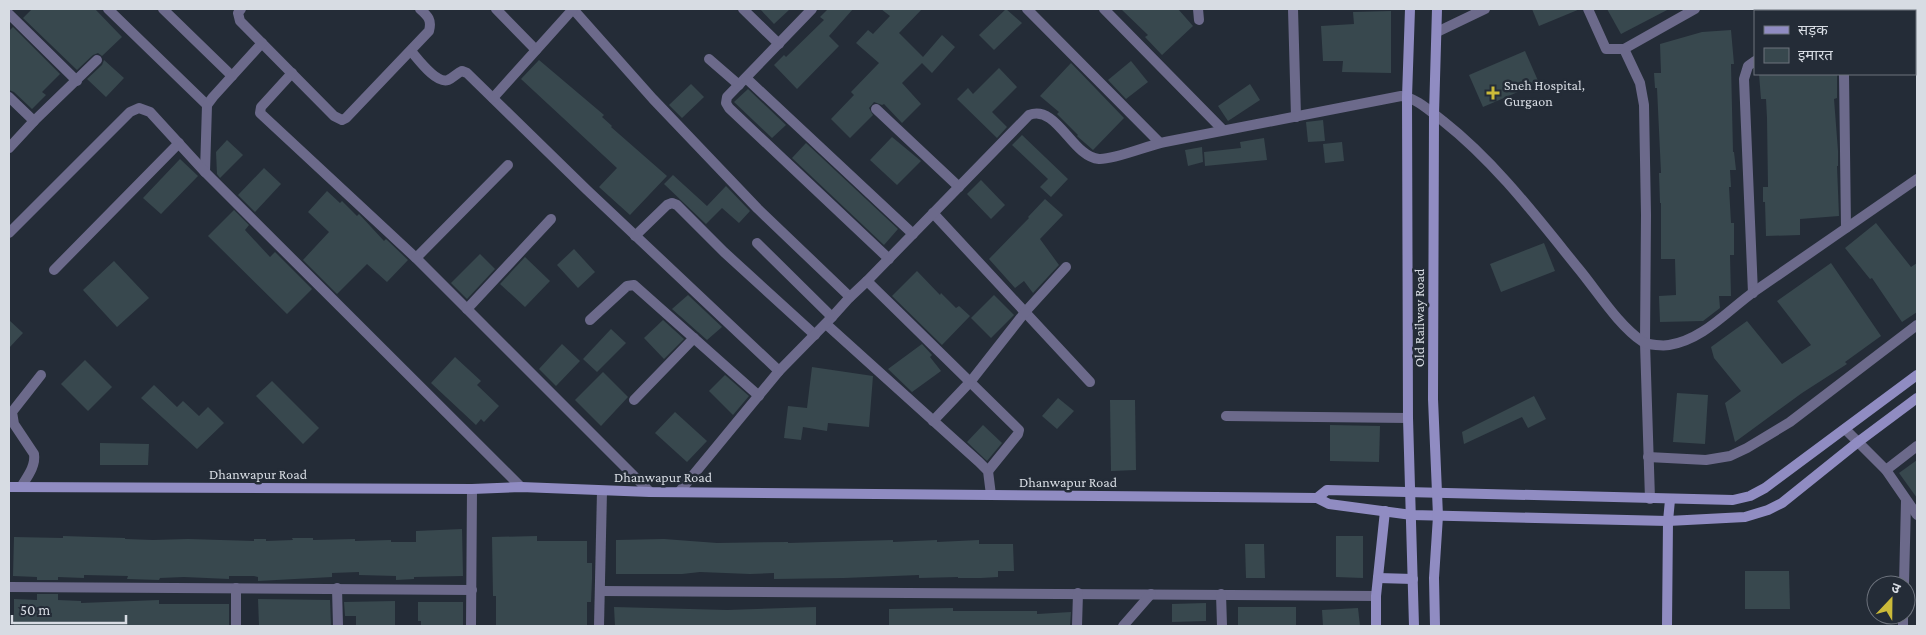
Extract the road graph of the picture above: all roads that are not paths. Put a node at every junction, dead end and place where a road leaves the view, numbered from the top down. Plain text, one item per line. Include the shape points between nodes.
1 (108, 9) edge
2 (163, 9) edge
3 (241, 9) edge
4 (420, 9) edge
5 (496, 9) edge
6 (573, 9) edge
7 (743, 9) edge
8 (812, 9) edge
9 (1027, 9) edge
10 (1104, 9) edge
11 (1198, 9) edge
12 (1293, 9) edge
13 (1410, 9) edge
14 (1437, 9) edge
15 (1485, 9) edge
16 (1588, 9) edge
17 (1695, 9) edge
18 (9, 14) edge
19 (1199, 20) dead end
20 (1437, 32) junction
21 (262, 43) junction
22 (778, 44) junction
23 (1624, 49) junction
24 (536, 50) junction
25 (411, 51) junction
26 (709, 59) dead end
27 (97, 60) dead end
28 (1754, 62) edge
29 (292, 73) junction
30 (1844, 75) edge
31 (232, 76) junction
32 (76, 81) junction
33 (743, 82) junction
34 (9, 96) edge
35 (1407, 97) junction
36 (493, 98) junction
37 (207, 105) junction
38 (876, 109) dead end
39 (1434, 114) junction
40 (1296, 117) junction
41 (34, 121) junction
42 (1223, 130) junction
43 (179, 142) junction
44 (1160, 143) junction
45 (9, 148) edge
46 (508, 164) dead end
47 (205, 172) junction
48 (1917, 179) edge
49 (959, 187) junction
50 (933, 213) junction
51 (551, 219) dead end
52 (1846, 228) junction
53 (9, 233) edge
54 (913, 234) junction
55 (635, 236) junction
56 (757, 243) dead end
57 (416, 258) junction
58 (888, 259) junction
59 (1066, 267) dead end
60 (54, 270) dead end
61 (867, 281) junction
62 (1753, 293) junction
63 (850, 297) junction
64 (467, 309) junction
65 (1026, 311) junction
66 (590, 320) dead end
67 (829, 320) junction
68 (1917, 325) edge
69 (815, 335) junction
70 (694, 338) junction
71 (1645, 343) junction
72 (779, 372) junction
73 (41, 375) dead end
74 (1917, 375) edge
75 (971, 381) junction
76 (1090, 382) dead end
77 (759, 396) junction
78 (1917, 398) edge
79 (634, 400) dead end
80 (1226, 416) dead end
81 (1408, 418) junction
82 (933, 421) junction
83 (1845, 429) junction
84 (1858, 442) junction
85 (1917, 446) edge
86 (1648, 457) junction
87 (1886, 470) junction
88 (988, 471) junction
89 (9, 486) edge
90 (21, 487) junction
91 (521, 487) junction
92 (472, 489) junction
93 (602, 491) junction
94 (680, 491) junction
95 (650, 492) junction
96 (1409, 493) junction
97 (1438, 493) junction
98 (991, 495) junction
99 (1317, 498) junction
100 (1650, 499) junction
101 (1670, 500) junction
102 (1906, 501) junction
103 (1385, 512) junction
104 (1412, 515) junction
105 (1917, 515) edge
106 (1438, 516) junction
107 (1668, 521) junction
108 (1904, 575) edge
109 (1378, 578) junction
110 (1413, 579) junction
111 (9, 586) edge
112 (236, 588) junction
113 (337, 588) junction
114 (472, 590) junction
115 (601, 591) junction
116 (1078, 593) junction
117 (1151, 594) junction
118 (1221, 594) junction
119 (1376, 596) junction
120 (236, 626) edge
121 (338, 626) edge
122 (471, 626) edge
123 (599, 626) edge
124 (1078, 626) edge
125 (1123, 626) edge
126 (1222, 626) edge
127 (1376, 626) edge
128 (1414, 626) edge
129 (1435, 626) edge
130 (1667, 626) edge

1 - 37 street
2 - 31 street
3 - 21 street via 238,13 240,21
4 - 25 street via 430,18 431,24 429,31
5 - 24 street
6 - 24 street
6 - 63 street via 652,99 758,209
7 - 22 street
8 - 22 street
9 - 44 street
10 - 42 street
11 - 19 street
12 - 40 street
13 - 35 street, Old Railway Road
14 - 20 street, Old Railway Road
15 - 20 street
16 - 23 street via 1606,49
17 - 23 street
18 - 32 street
20 - 39 street, Old Railway Road
21 - 29 street
21 - 31 street
22 - 33 street
23 - 71 street via 1640,83 1644,105
24 - 36 street
25 - 29 street via 342,120 334,116
25 - 36 street via 436,78 449,80 462,71
26 - 33 street
27 - 32 street
28 - 62 street via 1748,66 1744,79
29 - 57 street via 261,107 260,113
30 - 52 street
31 - 37 street
32 - 41 street
33 - 54 street
33 - 58 street via 727,98 729,108
34 - 41 street
35 - 39 street
35 - 40 street
35 - 81 street, Old Railway Road
36 - 55 street
37 - 47 street
38 - 49 street
39 - 71 street via 1478,150 1538,218 1624,325
39 - 97 street, Old Railway Road via 1433,399
40 - 42 street
41 - 45 street
42 - 44 street
43 - 47 street
43 - 53 street via 150,112 139,108 130,112
43 - 60 street
44 - 49 street via 1099,159 1085,153 1045,115 1037,112 1029,115
46 - 57 street
47 - 91 street
48 - 52 street
49 - 50 street
50 - 54 street
50 - 65 street
51 - 64 street
52 - 62 street
54 - 58 street
55 - 69 street via 667,205 677,205
55 - 72 street
56 - 67 street
57 - 64 street
58 - 61 street
59 - 65 street
61 - 63 street
61 - 75 street
62 - 71 street via 1703,332 1688,339 1669,345
63 - 67 street
64 - 95 street
65 - 75 street
65 - 76 street
66 - 70 street via 627,286 634,285
67 - 69 street
67 - 82 street
68 - 86 street via 1790,422 1747,448 1730,456 1706,460
69 - 72 street
70 - 77 street
70 - 79 street
71 - 86 street
72 - 77 street
73 - 90 street via 12,412 14,424 35,458
74 - 83 street, Dhanwapur Road
75 - 82 street
75 - 88 street via 1019,430
77 - 94 street
78 - 84 street, Dhanwapur Road
80 - 81 street
81 - 96 street, Old Railway Road
82 - 88 street
83 - 84 street
83 - 101 street, Dhanwapur Road via 1750,496 1733,500
84 - 87 street
84 - 107 street, Dhanwapur Road via 1782,503 1768,510 1745,517
85 - 87 street
86 - 100 street
87 - 102 street
88 - 98 street
89 - 90 street, Dhanwapur Road
90 - 92 street, Dhanwapur Road
91 - 92 street, Dhanwapur Road
91 - 93 street, Dhanwapur Road
92 - 114 street
93 - 95 street, Dhanwapur Road
93 - 115 street
94 - 95 street, Dhanwapur Road
94 - 98 street, Dhanwapur Road
96 - 97 street, Dhanwapur Road
96 - 99 street, Dhanwapur Road via 1327,490
96 - 104 street, Old Railway Road
97 - 100 street, Dhanwapur Road
97 - 106 street, Old Railway Road
98 - 99 street, Dhanwapur Road
99 - 103 street, Dhanwapur Road via 1330,504
100 - 101 street, Dhanwapur Road
101 - 107 street
102 - 105 street
102 - 108 street
103 - 104 street, Dhanwapur Road
103 - 109 street
104 - 106 street, Dhanwapur Road
104 - 110 street, Old Railway Road
106 - 107 street, Dhanwapur Road
106 - 129 street, Old Railway Road
107 - 130 street
109 - 110 street
109 - 119 street
110 - 128 street, Old Railway Road
111 - 112 street
112 - 113 street
112 - 120 street
113 - 114 street
113 - 121 street
114 - 122 street
115 - 116 street
115 - 123 street
116 - 117 street
116 - 124 street
117 - 118 street
117 - 125 street
118 - 119 street
118 - 126 street
119 - 127 street

